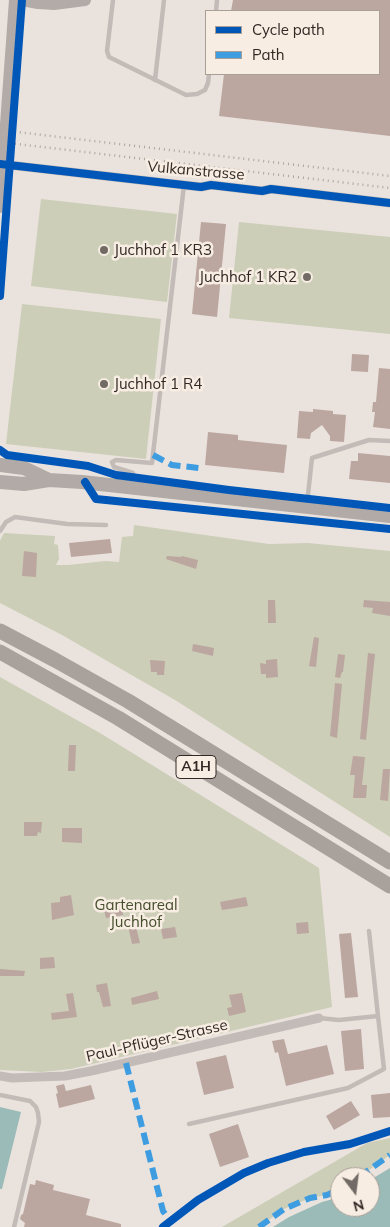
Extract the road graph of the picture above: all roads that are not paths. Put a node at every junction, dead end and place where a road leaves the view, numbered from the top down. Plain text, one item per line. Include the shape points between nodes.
1 (15, 0) edge
2 (22, 0) edge
3 (85, 0) edge
4 (113, 0) edge
5 (164, 0) edge
6 (209, 75) edge
7 (155, 80) junction
8 (0, 164) edge
9 (184, 185) junction
10 (390, 203) edge
11 (0, 207) edge
12 (390, 441) edge
13 (0, 465) edge
14 (133, 478) dead end
15 (49, 480) junction
16 (0, 482) edge
17 (307, 508) junction
18 (390, 516) edge
19 (106, 525) dead end
20 (0, 531) edge
21 (0, 631) edge
22 (0, 652) edge
23 (390, 862) edge
24 (390, 886) edge
25 (369, 931) dead end
26 (378, 1016) junction
27 (319, 1018) joint
28 (0, 1076) edge
29 (0, 1095) edge
30 (189, 1124) dead end
31 (14, 1227) edge

1 - 11 main road, bridge
2 - 3 main road via 38,4
4 - 7 lane via 108,56
5 - 7 lane
6 - 7 lane via 205,90 194,95 186,95
8 - 9 street, Vulkanstrasse
9 - 10 street, Vulkanstrasse via 271,189
9 - 14 lane via 152,463 116,460 112,464 133,473
12 - 17 lane via 369,440 312,458
13 - 15 main road via 24,468
15 - 16 main road via 24,484
15 - 17 main road
17 - 18 main road
19 - 20 lane via 15,517
21 - 23 highway, A1H via 128,702
22 - 24 highway, A1H via 118,718
25 - 26 lane
26 - 27 lane via 339,1020
26 - 30 lane via 384,1069 348,1088
27 - 28 street, Paul-Pflüger-Strasse via 82,1073
29 - 31 lane via 30,1101 36,1107 39,1122

